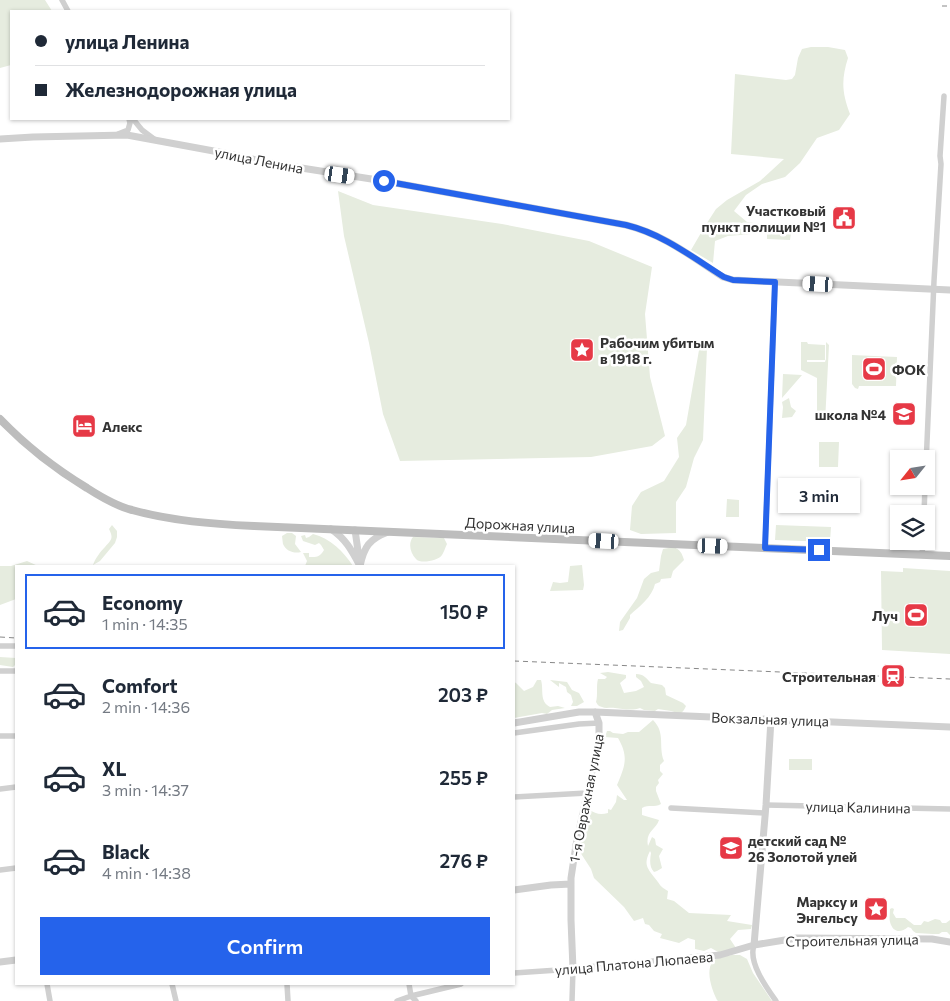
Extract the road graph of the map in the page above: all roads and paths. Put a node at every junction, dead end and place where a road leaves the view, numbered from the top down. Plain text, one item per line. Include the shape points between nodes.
1 (944, 96) dead end
2 (129, 120) edge
3 (134, 120) edge
4 (116, 134) junction
5 (0, 139) edge
6 (154, 139) junction
7 (775, 282) junction
8 (934, 289) junction
9 (950, 290) edge
10 (0, 419) edge
11 (927, 450) edge
12 (331, 529) junction
13 (354, 530) junction
14 (388, 531) junction
15 (765, 548) junction
16 (922, 550) edge
17 (922, 554) junction
18 (950, 556) edge
19 (359, 565) edge
20 (360, 565) edge
21 (360, 565) edge
22 (0, 646) edge
23 (15, 646) edge
24 (0, 671) edge
25 (15, 671) edge
26 (593, 713) junction
27 (771, 719) junction
28 (515, 723) edge
29 (599, 723) junction
30 (950, 727) edge
31 (515, 733) edge
32 (0, 736) edge
33 (15, 736) edge
34 (15, 786) edge
35 (0, 789) edge
36 (587, 793) junction
37 (515, 797) edge
38 (766, 805) junction
39 (671, 808) dead end
40 (950, 809) edge
41 (765, 813) junction
42 (15, 868) edge
43 (0, 870) edge
44 (571, 884) junction
45 (515, 890) edge
46 (950, 942) edge
47 (754, 945) junction
48 (15, 960) edge
49 (0, 962) edge
50 (574, 969) junction
51 (515, 974) edge
52 (47, 985) edge
53 (172, 985) edge
54 (287, 985) edge
55 (409, 985) edge
56 (457, 985) edge
57 (411, 996) junction
58 (50, 1001) edge
59 (176, 1001) edge
60 (288, 1001) edge
61 (397, 1001) edge
62 (416, 1001) edge
63 (572, 1001) edge
64 (776, 1001) edge

1 - 8 street
2 - 4 street via 128,130
3 - 6 street
4 - 5 street, улица Ленина
4 - 6 street, улица Ленина
6 - 7 street, улица Ленина via 276,164 626,225 661,238 724,277
7 - 8 street, улица Ленина
7 - 15 street
8 - 9 street, улица Ленина
8 - 11 street
10 - 12 main road, Дорожная улица via 35,453 69,478 130,510 201,522
12 - 13 main road, Дорожная улица
12 - 19 street via 345,540
13 - 14 main road, Дорожная улица
13 - 20 street
14 - 15 main road, Дорожная улица
14 - 21 street via 366,547
15 - 17 main road, Дорожная улица
16 - 17 street
17 - 18 main road, Дорожная улица
22 - 23 street
24 - 25 street
26 - 27 street, Вокзальная улица
26 - 28 street, Вокзальная улица
26 - 29 street, 1-я Овражная улица
27 - 30 street, Вокзальная улица
27 - 38 street
29 - 31 street
29 - 36 street, 1-я Овражная улица via 599,739
32 - 33 street
34 - 35 street
36 - 37 street
36 - 44 street, 1-я Овражная улица
38 - 40 street, улица Калинина
38 - 41 street
39 - 41 street
41 - 47 street
42 - 43 street
44 - 45 street
44 - 50 street, 1-я Овражная улица
46 - 47 street, Строительная улица via 932,939 797,938
47 - 50 street, улица Платона Люпаева via 720,955
47 - 64 street via 756,966
48 - 49 street
50 - 51 street, улица Платона Люпаева
50 - 63 street
52 - 58 street
53 - 59 street
54 - 60 street
55 - 57 street
56 - 57 street
57 - 61 street
57 - 62 street

